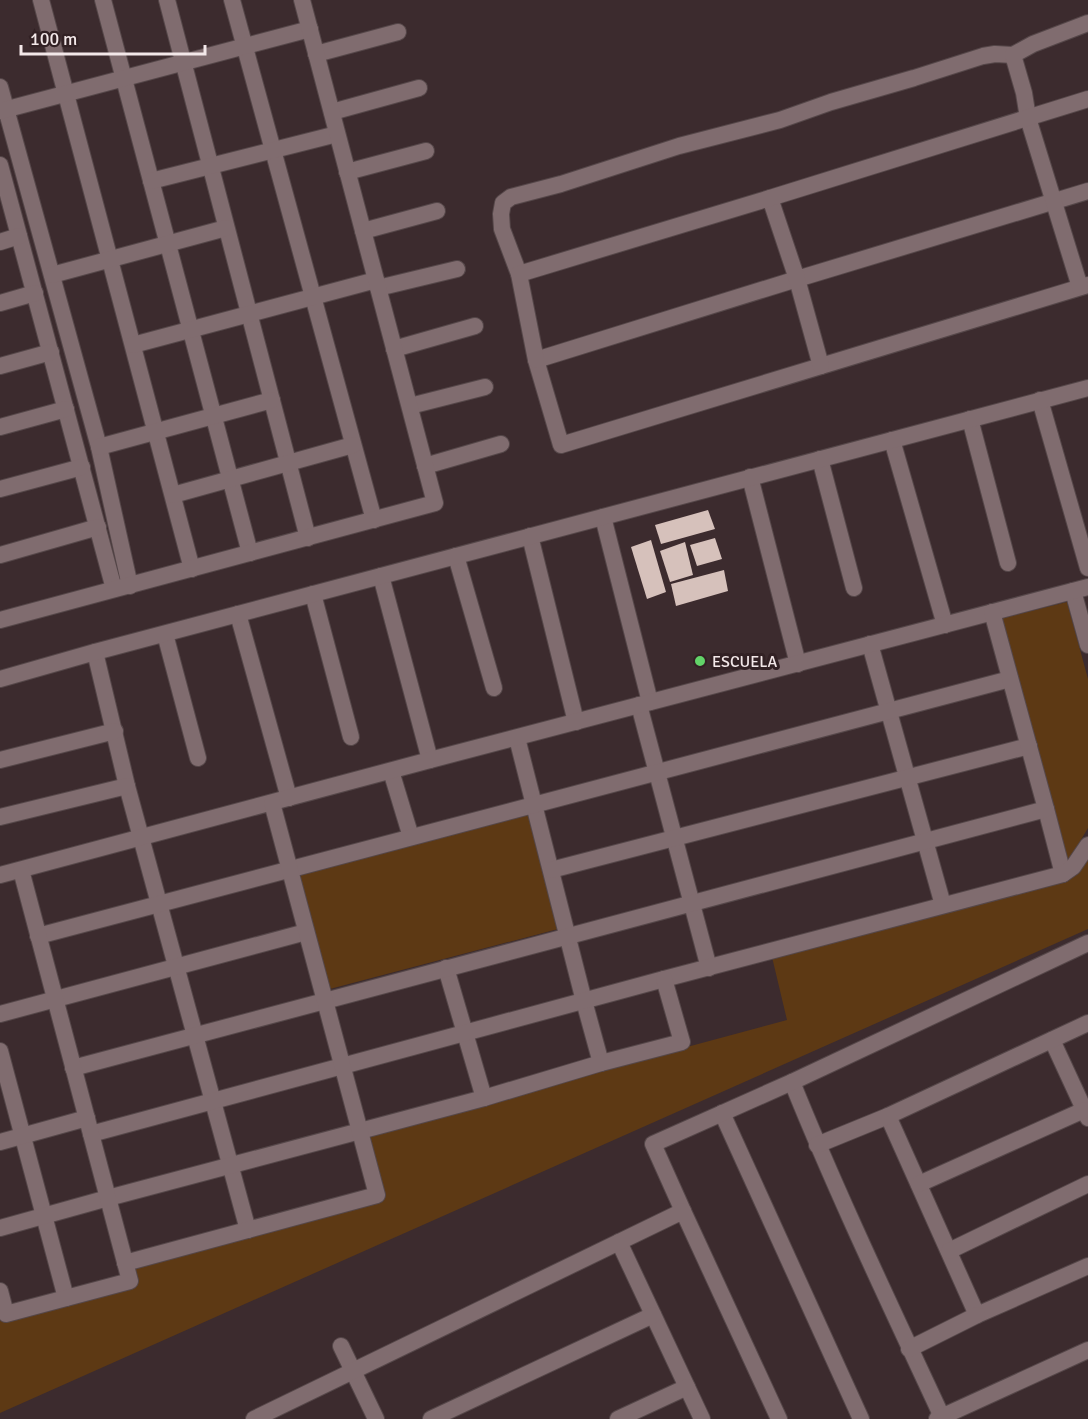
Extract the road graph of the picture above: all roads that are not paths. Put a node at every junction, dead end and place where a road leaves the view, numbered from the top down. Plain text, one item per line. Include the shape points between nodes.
1 (42, 0) edge
2 (103, 0) edge
3 (167, 0) edge
4 (232, 0) edge
5 (302, 0) edge
6 (1088, 22) edge
7 (310, 29) junction
8 (398, 32) dead end
9 (245, 46) junction
10 (316, 54) junction
11 (1013, 55) junction
12 (184, 63) junction
13 (124, 78) junction
14 (0, 87) edge
15 (419, 88) dead end
16 (67, 93) junction
17 (1088, 99) edge
18 (3, 110) edge
19 (332, 112) junction
20 (1028, 118) junction
21 (338, 134) junction
22 (273, 150) junction
23 (426, 151) dead end
24 (210, 166) junction
25 (347, 172) junction
26 (1, 175) edge
27 (151, 181) junction
28 (1088, 191) edge
29 (770, 198) junction
30 (1053, 202) junction
31 (437, 210) dead end
32 (226, 228) junction
33 (363, 231) junction
34 (20, 236) junction
35 (0, 242) edge
36 (168, 244) junction
37 (111, 259) junction
38 (458, 269) dead end
39 (519, 274) junction
40 (52, 275) junction
41 (797, 279) junction
42 (377, 284) junction
43 (1084, 286) edge
44 (35, 293) junction
45 (313, 297) junction
46 (0, 303) edge
47 (249, 314) junction
48 (475, 326) dead end
49 (190, 329) junction
50 (133, 345) junction
51 (394, 349) junction
52 (51, 352) junction
53 (536, 360) junction
54 (0, 366) edge
55 (821, 366) junction
56 (485, 387) dead end
57 (1088, 387) edge
58 (272, 400) junction
59 (1040, 400) junction
60 (410, 406) junction
61 (66, 409) junction
62 (213, 416) junction
63 (970, 419) junction
64 (0, 427) edge
65 (156, 431) junction
66 (892, 440) junction
67 (501, 444) dead end
68 (353, 445) junction
69 (99, 447) junction
70 (820, 459) junction
71 (289, 463) junction
72 (425, 466) junction
73 (82, 467) junction
74 (750, 477) junction
75 (230, 480) junction
76 (0, 489) edge
77 (173, 495) junction
78 (603, 517) junction
79 (374, 520) junction
80 (98, 527) junction
81 (530, 536) junction
82 (308, 537) junction
83 (250, 554) junction
84 (0, 555) edge
85 (456, 556) junction
86 (1008, 562) dead end
87 (1088, 568) edge
88 (192, 569) junction
89 (381, 576) junction
90 (122, 588) junction
91 (854, 588) dead end
92 (1080, 589) edge
93 (313, 594) junction
94 (992, 612) junction
95 (238, 614) junction
96 (0, 620) edge
97 (945, 625) junction
98 (165, 634) junction
99 (870, 644) junction
100 (1088, 645) edge
101 (95, 652) junction
102 (798, 664) junction
103 (1010, 679) junction
104 (0, 680) edge
105 (494, 688) dead end
106 (644, 704) junction
107 (889, 711) junction
108 (576, 722) junction
109 (115, 731) junction
110 (351, 737) dead end
111 (517, 738) junction
112 (1029, 746) junction
113 (198, 758) dead end
114 (0, 760) edge
115 (430, 760) junction
116 (391, 771) junction
117 (656, 772) junction
118 (908, 777) junction
119 (127, 786) junction
120 (289, 798) junction
121 (272, 803) junction
122 (534, 804) junction
123 (1046, 809) junction
124 (0, 817) edge
125 (141, 837) junction
126 (411, 837) junction
127 (674, 838) junction
128 (925, 841) junction
129 (1088, 845) edge
130 (289, 869) junction
131 (21, 870) junction
132 (551, 870) junction
133 (1063, 874) junction
134 (0, 875) edge
135 (692, 903) junction
136 (160, 905) junction
137 (943, 905) junction
138 (306, 932) junction
139 (38, 936) junction
140 (567, 936) junction
141 (1088, 943) edge
142 (176, 967) junction
143 (446, 968) junction
144 (709, 968) junction
145 (664, 979) junction
146 (55, 999) junction
147 (325, 1000) junction
148 (584, 1001) junction
149 (0, 1014) edge
150 (1088, 1023) edge
151 (465, 1033) junction
152 (195, 1035) junction
153 (1052, 1040) junction
154 (0, 1051) edge
155 (602, 1064) junction
156 (342, 1067) junction
157 (73, 1068) junction
158 (792, 1082) junction
159 (484, 1098) junction
160 (213, 1101) junction
161 (722, 1113) junction
162 (1086, 1114) edge
163 (888, 1116) junction
164 (89, 1126) junction
165 (359, 1131) junction
166 (23, 1136) junction
167 (0, 1142) edge
168 (817, 1145) junction
169 (230, 1165) junction
170 (919, 1184) junction
171 (1088, 1184) edge
172 (108, 1198) junction
173 (683, 1211) junction
174 (44, 1215) junction
175 (0, 1228) edge
176 (248, 1230) junction
177 (620, 1242) junction
178 (949, 1251) junction
179 (125, 1263) junction
180 (1088, 1266) edge
181 (0, 1291) edge
182 (66, 1298) junction
183 (653, 1315) junction
184 (977, 1315) junction
185 (341, 1346) dead end
186 (909, 1349) junction
187 (1088, 1350) edge
188 (354, 1371) junction
189 (687, 1388) junction
190 (941, 1418) edge
191 (254, 1419) edge
192 (376, 1419) edge
193 (431, 1419) edge
194 (618, 1419) edge
195 (702, 1419) edge
196 (779, 1419) edge
197 (861, 1419) edge

1 - 16 street
2 - 13 street
3 - 12 street
4 - 9 street
5 - 7 street
6 - 11 street
7 - 9 street
7 - 10 street
8 - 10 street
9 - 12 street
9 - 22 street
10 - 19 street
11 - 20 street
11 - 39 street via 982,56 780,120 511,197 503,203 502,229
12 - 13 street
12 - 24 street
13 - 16 street
13 - 27 street
14 - 18 street
15 - 19 street
16 - 18 street
16 - 37 street
17 - 20 street
18 - 40 street
19 - 21 street
20 - 29 street
20 - 30 street
21 - 22 street
21 - 25 street
22 - 24 street
22 - 45 street
23 - 25 street
24 - 27 street
24 - 32 street
25 - 33 street
26 - 34 street
27 - 36 street
28 - 30 street
29 - 39 street
29 - 41 street
30 - 41 street
30 - 43 street
31 - 33 street
32 - 36 street
32 - 47 street
33 - 42 street
34 - 35 street
34 - 44 street
36 - 37 street
36 - 49 street
37 - 40 street
37 - 50 street
38 - 42 street
39 - 53 street
40 - 69 street
41 - 53 street
41 - 55 street
42 - 45 street
42 - 51 street
43 - 55 street
44 - 46 street
44 - 52 street
45 - 47 street
45 - 68 street
47 - 49 street
47 - 58 street
48 - 51 street
49 - 50 street
49 - 62 street
50 - 65 street
51 - 60 street
52 - 54 street
52 - 61 street
53 - 55 street via 561,445
56 - 60 street
57 - 59 street
58 - 62 street
58 - 71 street
59 - 63 street
59 - 87 street
60 - 72 street
61 - 64 street
61 - 73 street
62 - 65 street
62 - 75 street
63 - 66 street
63 - 86 street
65 - 69 street
65 - 77 street
66 - 70 street
66 - 97 street
67 - 72 street
68 - 71 street
68 - 79 street
69 - 90 street
70 - 74 street
70 - 91 street
71 - 75 street
71 - 82 street
72 - 79 street via 435,503
73 - 76 street
73 - 80 street
74 - 78 street
74 - 102 street
75 - 77 street
75 - 83 street
77 - 88 street
78 - 81 street
78 - 106 street
79 - 82 street
80 - 84 street
80 - 90 street
81 - 85 street
81 - 108 street
82 - 83 street
83 - 88 street
85 - 89 street
85 - 105 street
88 - 90 street
89 - 93 street
89 - 115 street
90 - 96 street
92 - 94 street
92 - 100 street
93 - 95 street
93 - 110 street
94 - 97 street
94 - 103 street
95 - 98 street
95 - 120 street
97 - 99 street
98 - 101 street
98 - 113 street
99 - 102 street
99 - 107 street
101 - 104 street
101 - 109 street
102 - 106 street
103 - 107 street
103 - 112 street
106 - 108 street
106 - 117 street
107 - 117 street
107 - 118 street
108 - 111 street
109 - 114 street
109 - 119 street
111 - 115 street
111 - 122 street
112 - 118 street
112 - 123 street
115 - 116 street
116 - 120 street
116 - 126 street
117 - 122 street
117 - 127 street
118 - 127 street
118 - 128 street
119 - 124 street
119 - 125 street
120 - 121 street
121 - 125 street
121 - 130 street
122 - 126 street
122 - 132 street
123 - 128 street
123 - 133 street
125 - 131 street
125 - 136 street
126 - 130 street
127 - 132 street
127 - 135 street
128 - 135 street
128 - 137 street
129 - 133 street via 1073,867
130 - 136 street
130 - 138 street
131 - 134 street
131 - 139 street
132 - 140 street
133 - 137 street
135 - 140 street
135 - 144 street
136 - 139 street
136 - 142 street
137 - 144 street
138 - 142 street
138 - 147 street
139 - 146 street
140 - 143 street
140 - 148 street
141 - 158 street
142 - 146 street
142 - 152 street
143 - 147 street
143 - 151 street
144 - 145 street
145 - 148 street
145 - 155 street via 682,1042
146 - 149 street
146 - 157 street
147 - 152 street
147 - 156 street
148 - 151 street
148 - 155 street
150 - 153 street
151 - 156 street
151 - 159 street
152 - 157 street
152 - 160 street
153 - 162 street
153 - 163 street
154 - 166 street
155 - 159 street
156 - 160 street
156 - 165 street
157 - 164 street
158 - 161 street
158 - 168 street
159 - 165 street
160 - 164 street
160 - 169 street
161 - 173 street via 653,1144
161 - 197 street
162 - 170 street
163 - 168 street
163 - 170 street
164 - 166 street
164 - 172 street
165 - 169 street
165 - 176 street via 377,1195
166 - 167 street
166 - 174 street
168 - 186 street
169 - 172 street
169 - 176 street
170 - 178 street
171 - 178 street
172 - 174 street
172 - 179 street
173 - 177 street
173 - 196 street
174 - 175 street
174 - 182 street
176 - 179 street
177 - 183 street
177 - 188 street
178 - 184 street
179 - 182 street via 130,1281
180 - 184 street
181 - 182 street via 6,1314
183 - 189 street
183 - 193 street
184 - 186 street
185 - 188 street
186 - 190 street
187 - 190 street
188 - 191 street
188 - 192 street
189 - 194 street
189 - 195 street

